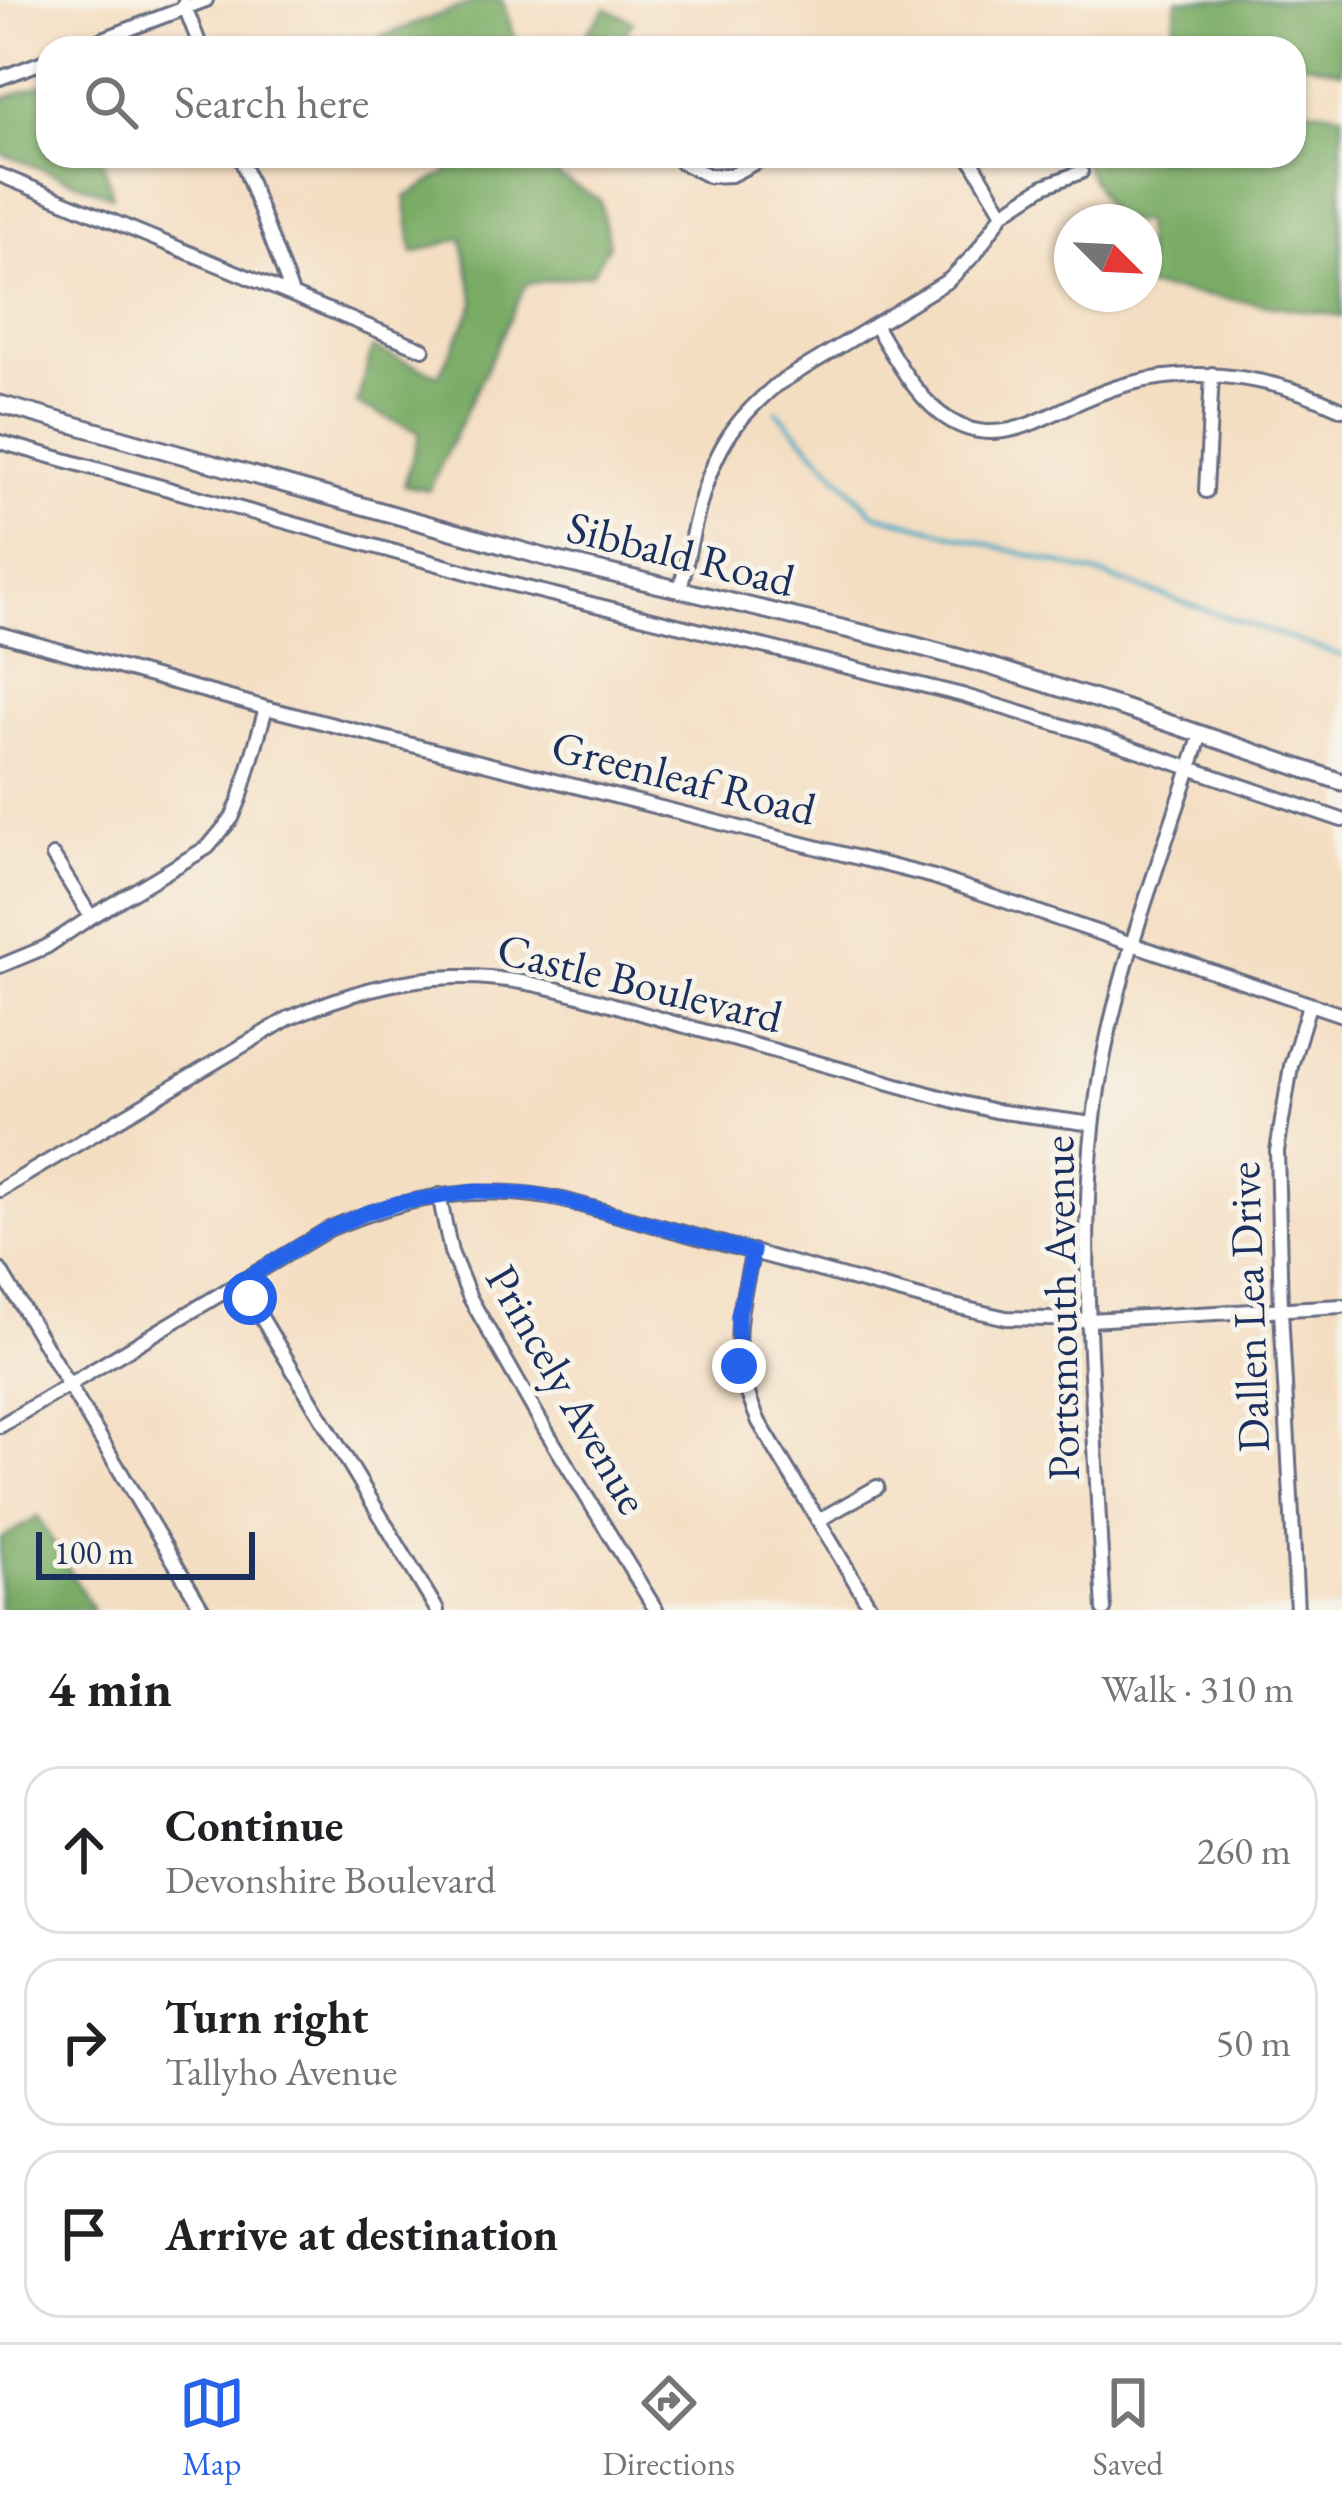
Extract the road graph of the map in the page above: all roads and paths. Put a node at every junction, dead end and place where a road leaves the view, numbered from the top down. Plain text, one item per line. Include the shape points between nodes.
1 (206, 0) edge
2 (184, 4) edge
3 (108, 36) edge
4 (196, 36) edge
5 (36, 64) edge
6 (0, 78) edge
7 (245, 168) edge
8 (695, 168) edge
9 (745, 168) edge
10 (976, 168) edge
11 (1082, 172) dead end
12 (0, 176) edge
13 (1003, 213) junction
14 (292, 294) junction
15 (875, 326) junction
16 (423, 349) dead end
17 (1212, 374) junction
18 (0, 404) edge
19 (1342, 409) edge
20 (0, 442) edge
21 (1206, 491) dead end
22 (680, 590) junction
23 (0, 634) edge
24 (266, 708) junction
25 (1201, 734) junction
26 (1190, 769) junction
27 (1342, 782) edge
28 (1342, 820) edge
29 (53, 856) dead end
30 (91, 916) junction
31 (1131, 943) junction
32 (0, 966) edge
33 (1309, 1005) junction
34 (1342, 1016) edge
35 (1093, 1124) junction
36 (0, 1190) edge
37 (439, 1195) junction
38 (753, 1252) junction
39 (0, 1270) edge
40 (240, 1282) junction
41 (1342, 1306) edge
42 (1281, 1310) junction
43 (1088, 1320) junction
44 (68, 1385) junction
45 (0, 1426) edge
46 (877, 1487) dead end
47 (818, 1520) junction
48 (203, 1610) edge
49 (436, 1610) edge
50 (656, 1610) edge
51 (872, 1610) edge
52 (1104, 1610) edge
53 (1297, 1610) edge

1 - 2 street
2 - 3 street
2 - 4 street
5 - 6 street
7 - 14 street
8 - 9 street via 710,176
10 - 13 street
11 - 13 street
12 - 14 street
13 - 15 street via 964,267
14 - 16 street
15 - 17 street via 924,401 980,431 1016,429 1130,383
15 - 22 street via 776,385 733,430 708,478
17 - 19 street via 1277,384
17 - 21 street
18 - 22 street, Sibbald Road
20 - 26 street via 506,583 962,694
22 - 25 street, Sibbald Road via 986,665
23 - 24 street, Greenleaf Road
24 - 30 street via 240,799 221,833
24 - 31 street, Greenleaf Road via 934,877
25 - 26 street, Portsmouth Avenue
25 - 27 street, Sibbald Road
26 - 28 street
26 - 31 street, Portsmouth Avenue
29 - 30 street
30 - 32 street
31 - 33 street, Greenleaf Road
31 - 35 street, Portsmouth Avenue
33 - 34 street, Greenleaf Road
33 - 42 street, Dallen Lea Drive via 1276,1151
35 - 36 street, Castle Boulevard via 962,1103 557,990 455,977 388,984 289,1018
35 - 43 street, Portsmouth Avenue
37 - 38 street via 533,1194
37 - 40 street via 328,1229
37 - 50 street, Princely Avenue via 470,1298
38 - 43 street via 979,1312
38 - 47 street via 738,1316 745,1391
39 - 44 street
40 - 44 street
40 - 49 street
41 - 42 street
42 - 43 street
42 - 53 street, Dallen Lea Drive
43 - 52 street, Portsmouth Avenue
44 - 45 street
44 - 48 street
46 - 47 street
47 - 51 street

